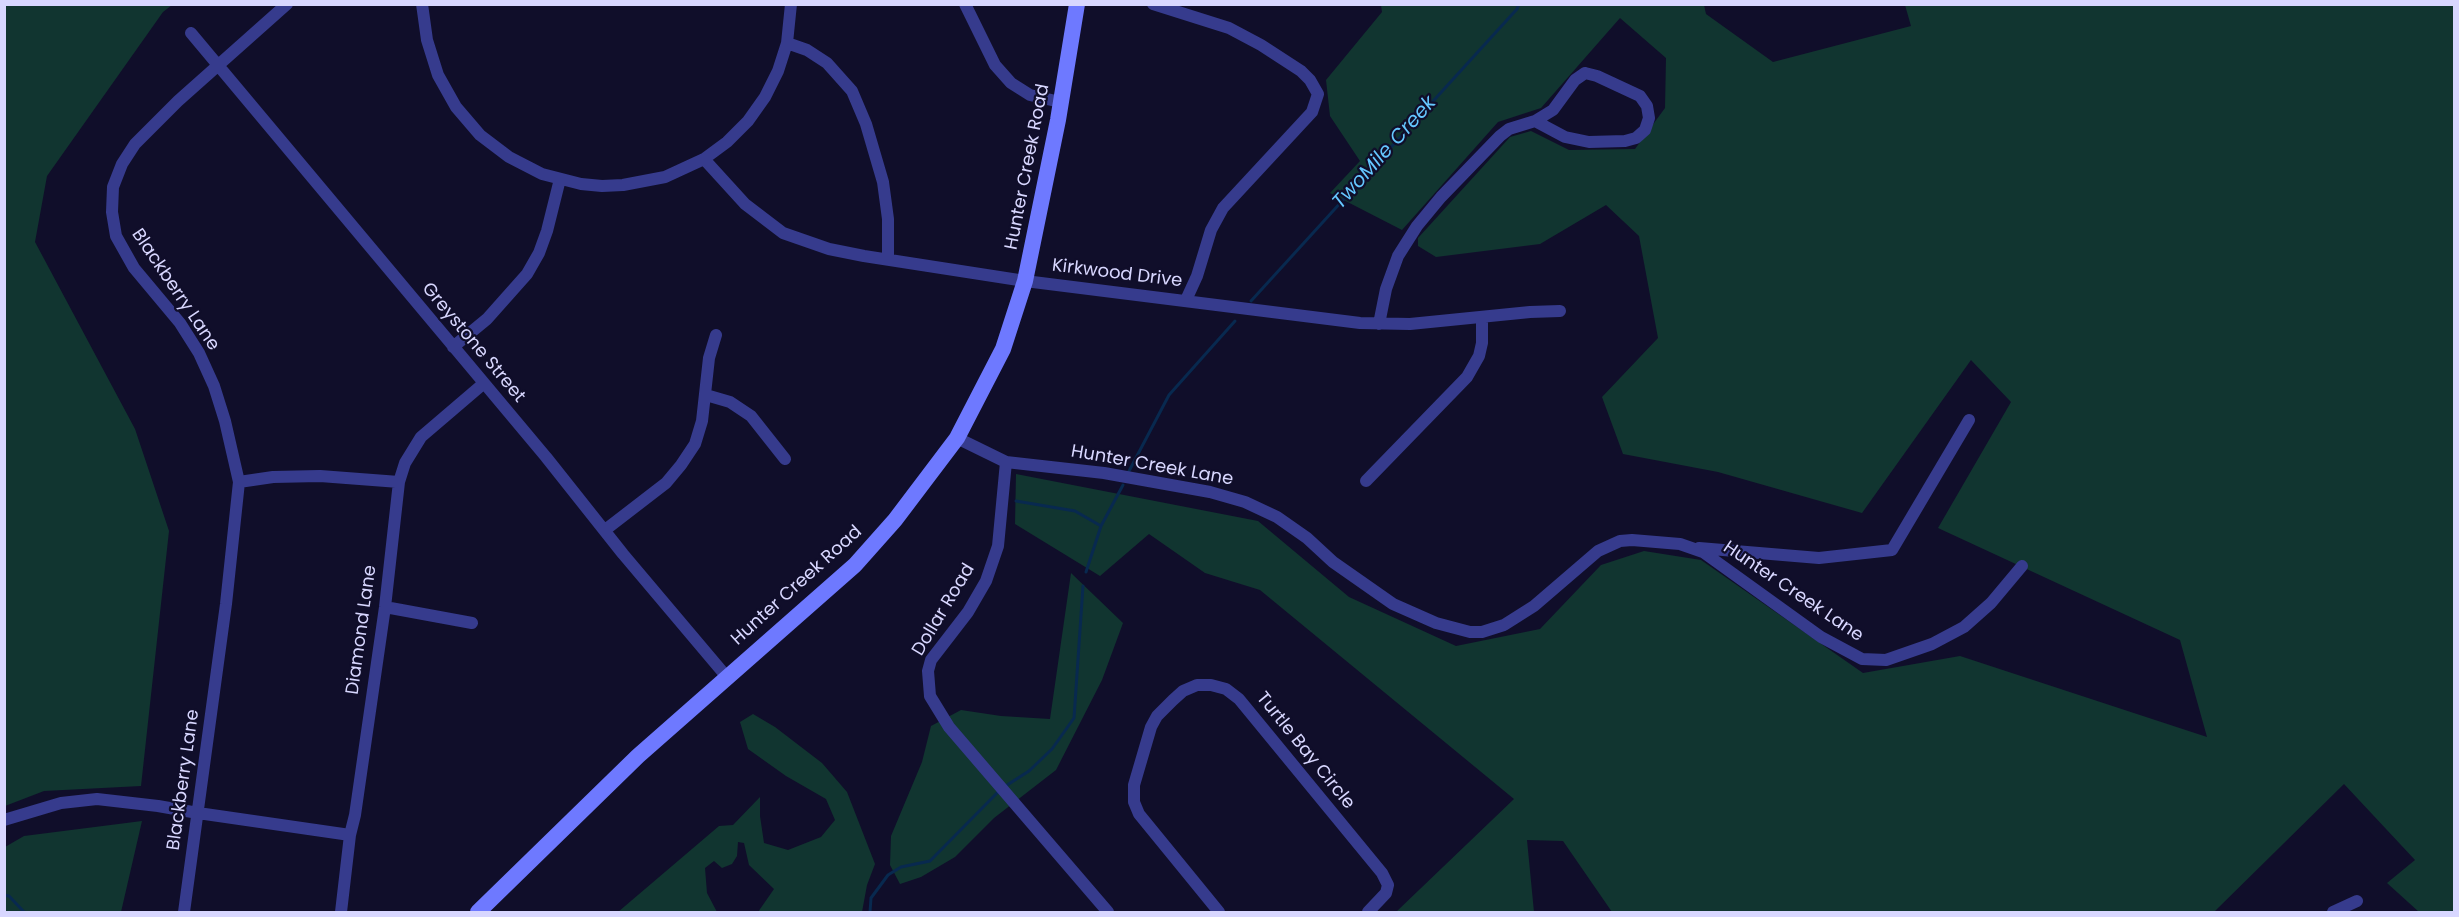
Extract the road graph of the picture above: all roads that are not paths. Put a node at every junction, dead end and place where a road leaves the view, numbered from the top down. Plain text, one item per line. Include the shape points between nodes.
1 (287, 4) edge
2 (422, 4) edge
3 (791, 4) edge
4 (965, 4) edge
5 (1077, 4) edge
6 (1153, 4) edge
7 (191, 33) dead end
8 (787, 43) junction
9 (220, 65) junction
10 (1060, 102) junction
11 (1535, 121) junction
12 (704, 159) junction
13 (560, 179) junction
14 (888, 258) junction
15 (1025, 281) junction
16 (1186, 300) junction
17 (1560, 311) dead end
18 (1482, 318) junction
19 (1379, 324) junction
20 (716, 335) dead end
21 (453, 347) junction
22 (483, 384) junction
23 (706, 395) junction
24 (1970, 420) dead end
25 (957, 438) junction
26 (784, 459) dead end
27 (1006, 462) junction
28 (1366, 481) dead end
29 (239, 482) junction
30 (399, 482) junction
31 (605, 530) junction
32 (1692, 548) junction
33 (2022, 566) dead end
34 (385, 607) junction
35 (472, 623) dead end
36 (726, 676) junction
37 (198, 813) junction
38 (4, 820) edge
39 (350, 835) junction
40 (2357, 900) dead end
41 (184, 912) edge
42 (340, 912) edge
43 (478, 912) edge
44 (1108, 912) edge
45 (1219, 912) edge
46 (1368, 912) edge
47 (2333, 912) edge

1 - 9 street, Blackberry Lane
2 - 13 street via 432,58 446,92 462,114 480,135 509,157
3 - 8 street
4 - 10 street via 995,65 1011,83 1030,95
5 - 10 main road, Hunter Creek Road
6 - 16 street via 1228,28 1261,45 1301,71 1318,94 1312,112 1223,208
7 - 9 street, Greystone Street
8 - 12 street via 778,71 748,121
8 - 14 street via 827,63 852,91 883,182
9 - 21 street, Greystone Street
9 - 29 street, Blackberry Lane via 178,101 128,153 117,175 111,212 116,236 127,257 199,353 225,421
10 - 15 main road, Hunter Creek Road
11 - 11 street via 1565,137 1613,142 1636,138 1645,130 1649,118 1640,96 1585,73 1553,110
11 - 19 street via 1500,135 1417,226 1398,256 1386,287
12 - 13 street via 644,182 602,186
12 - 14 street, Kirkwood Drive via 745,204 783,233 829,249
13 - 21 street via 547,231 527,274 487,319
14 - 15 street, Kirkwood Drive
15 - 16 street, Kirkwood Drive
15 - 25 main road, Hunter Creek Road via 1003,349
16 - 19 street, Kirkwood Drive
17 - 18 street, Kirkwood Drive
18 - 19 street, Kirkwood Drive
18 - 28 street via 1479,356 1467,377
20 - 23 street via 709,358
21 - 22 street, Greystone Street
22 - 30 street, Diamond Lane via 421,437
22 - 31 street, Greystone Street
23 - 26 street via 730,402 751,416
23 - 31 street via 699,433 681,465 648,498
24 - 32 street, Hunter Creek Lane via 1892,550 1819,558
25 - 27 street
25 - 36 main road, Hunter Creek Road via 855,565
27 - 32 street, Hunter Creek Lane via 1104,473 1245,502 1278,517 1393,604 1436,623 1470,632 1493,630 1525,613 1608,545 1632,540
27 - 44 street, Dollar Road via 998,546 986,581 932,660 927,676 930,696 949,727
29 - 30 street via 320,476
29 - 37 street, Blackberry Lane
30 - 34 street, Diamond Lane
31 - 36 street, Greystone Street
32 - 33 street, Hunter Creek Lane via 1821,637 1851,654 1874,661 1921,649 1964,627 1991,603
34 - 35 street
34 - 39 street, Diamond Lane
36 - 43 main road, Hunter Creek Road
37 - 38 street via 97,799 61,802
37 - 39 street
37 - 41 street, Blackberry Lane
39 - 42 street, Diamond Lane
40 - 47 street
45 - 46 street, Turtle Bay Circle via 1139,814 1134,802 1134,785 1151,727 1173,700 1197,685 1226,689 1239,699 1382,873 1388,885 1386,893

